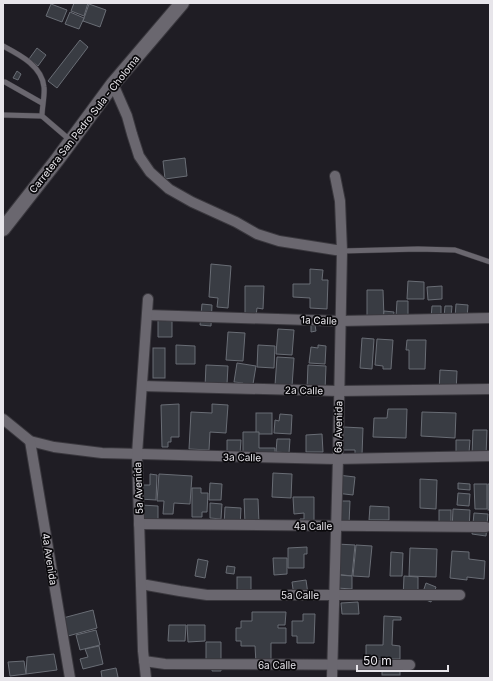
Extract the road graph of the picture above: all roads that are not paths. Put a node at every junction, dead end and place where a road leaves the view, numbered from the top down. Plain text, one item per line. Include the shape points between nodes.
1 (182, 3) edge
2 (3, 46) edge
3 (4, 82) dead end
4 (112, 84) junction
5 (42, 103) junction
6 (3, 115) edge
7 (42, 116) junction
8 (71, 141) junction
9 (335, 176) dead end
10 (3, 229) edge
11 (342, 251) junction
12 (490, 262) edge
13 (148, 299) dead end
14 (147, 315) junction
15 (490, 318) edge
16 (340, 321) junction
17 (142, 386) junction
18 (490, 389) edge
19 (339, 391) junction
20 (3, 419) edge
21 (30, 441) junction
22 (137, 454) junction
23 (490, 456) edge
24 (338, 459) junction
25 (139, 524) junction
26 (336, 526) junction
27 (486, 526) dead end
28 (141, 584) junction
29 (334, 595) junction
30 (460, 595) dead end
31 (144, 661) junction
32 (332, 665) junction
33 (410, 665) dead end
34 (70, 678) edge
35 (146, 678) edge
36 (332, 678) edge

1 - 4 main road, Carretera San Pedro Sula - Choloma
2 - 5 lane via 21,55 36,68 42,78 44,89
3 - 5 lane
4 - 8 main road, Carretera San Pedro Sula - Choloma
4 - 11 street via 127,116 139,156 150,172 169,189 257,234 279,241
5 - 7 lane
6 - 7 lane
7 - 8 lane
8 - 10 main road, Carretera San Pedro Sula - Choloma
9 - 11 street, 6a Avenida via 340,201
11 - 12 lane via 455,250
11 - 16 street, 6a Avenida
13 - 14 street, 5a Avenida
14 - 16 street, 1a Calle
14 - 17 street, 5a Avenida
15 - 16 street, 1a Calle
16 - 19 street, 6a Avenida
17 - 19 street, 2a Calle
17 - 22 street, 5a Avenida
18 - 19 street, 2a Calle
19 - 24 street, 6a Avenida
20 - 21 street, 3a Calle
21 - 22 street, 3a Calle via 102,453
21 - 34 street, 4a Avenida
22 - 24 street, 3a Calle
22 - 25 street, 5a Avenida
23 - 24 street, 3a Calle
24 - 26 street, 6a Avenida
25 - 26 street, 4a Calle
25 - 28 street, 5a Avenida
26 - 27 street, 4a Calle
26 - 29 street, 6a Avenida
28 - 29 street, 5a Calle via 207,595
28 - 31 street, 5a Avenida
29 - 30 street, 5a Calle
29 - 32 street, 6a Avenida
31 - 32 street, 6a Calle via 165,664
31 - 35 street, 5a Avenida
32 - 33 street, 6a Calle
32 - 36 street, 6a Avenida

